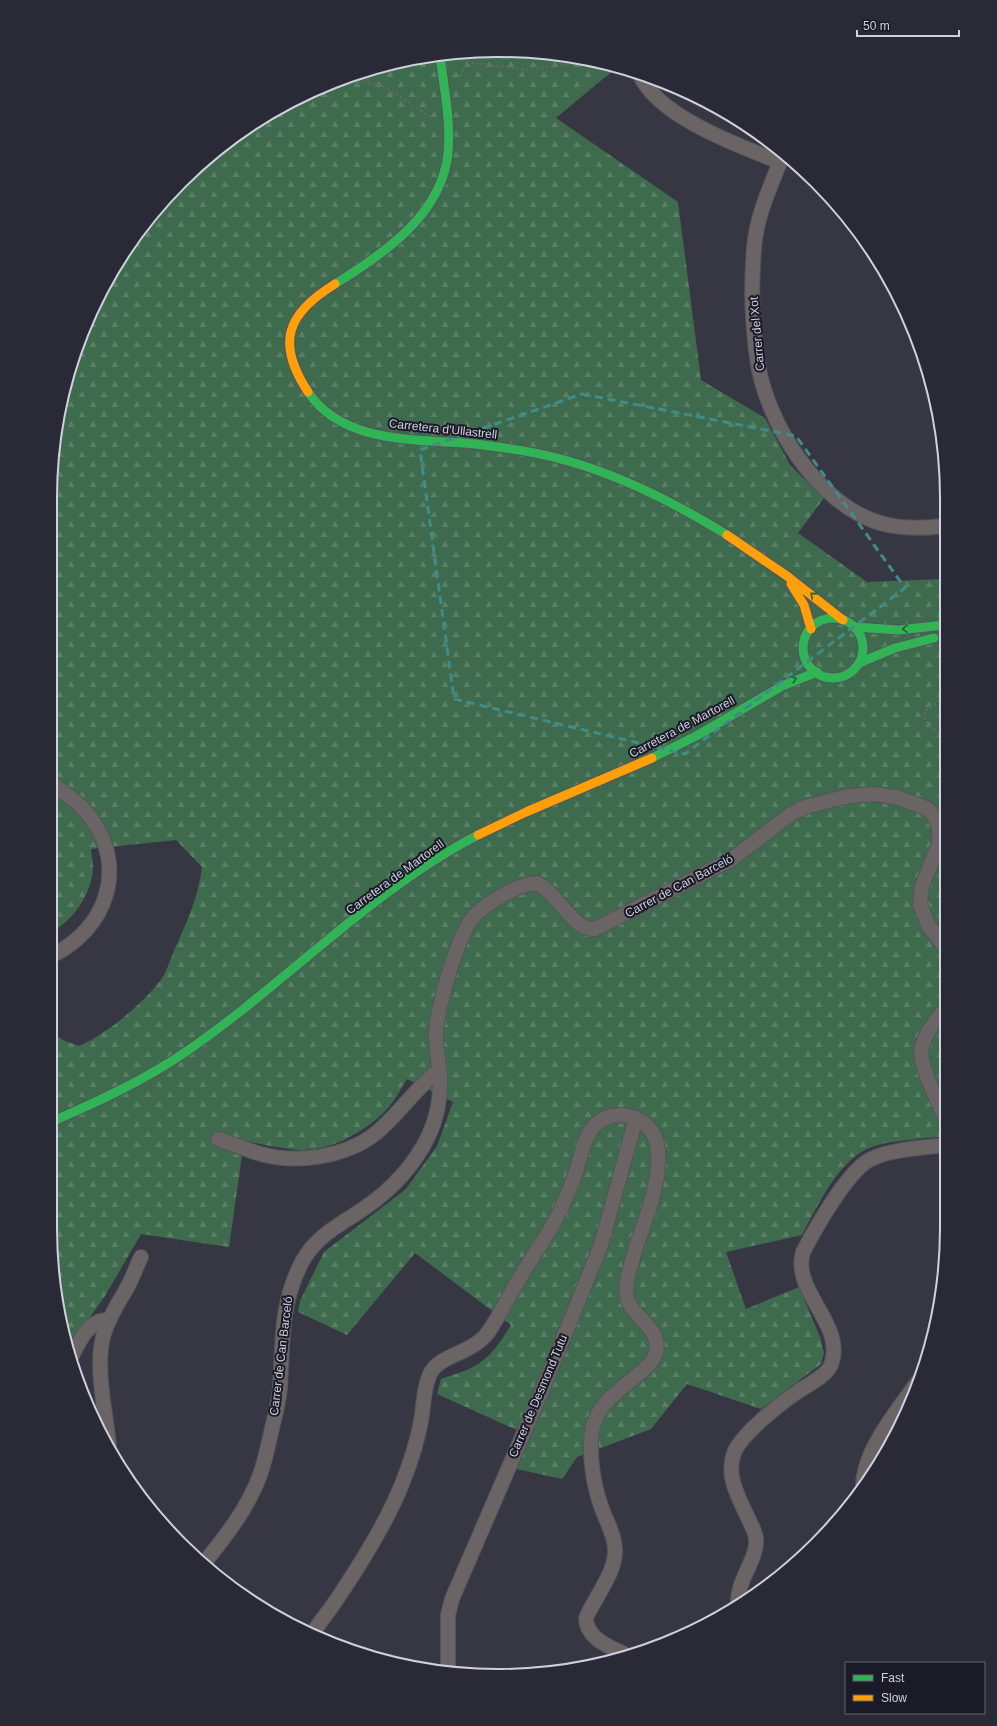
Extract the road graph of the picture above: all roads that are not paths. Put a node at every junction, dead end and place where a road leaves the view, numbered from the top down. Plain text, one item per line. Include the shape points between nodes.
1 (441, 61) edge
2 (646, 82) edge
3 (779, 158) edge
4 (782, 160) edge
5 (940, 527) edge
6 (779, 570) junction
7 (843, 620) junction
8 (940, 625) edge
9 (854, 627) junction
10 (810, 629) junction
11 (940, 637) edge
12 (804, 645) junction
13 (797, 656) dead end
14 (859, 663) junction
15 (817, 672) junction
16 (781, 678) dead end
17 (773, 689) junction
18 (57, 788) edge
19 (940, 941) edge
20 (57, 953) edge
21 (940, 1016) edge
22 (440, 1070) junction
23 (940, 1106) edge
24 (57, 1118) edge
25 (636, 1118) junction
26 (218, 1139) dead end
27 (940, 1146) edge
28 (141, 1257) dead end
29 (109, 1320) junction
30 (75, 1351) edge
31 (903, 1403) edge
32 (107, 1432) edge
33 (864, 1475) edge
34 (207, 1559) edge
35 (738, 1598) edge
36 (316, 1629) edge
37 (620, 1652) edge
38 (451, 1666) edge

1 - 6 main road, Carretera d'Ullastrell via 448,129 448,161 440,186 432,202 405,231 355,271 316,296 295,319 290,332 289,347 298,378 308,393 331,416 347,426 404,439 500,447 577,463 625,480 682,509
2 - 3 street via 670,109 694,124 738,145
4 - 5 street, Carrer del Xot via 760,216 754,248 756,358 768,402 794,452 808,471 854,512 879,523 900,528
7 -> 6 main road, Carretera d'Ullastrell
6 - 10 main road, Carretera d'Ullastrell via 797,592 806,609
7 - 9 main road
7 - 10 main road via 823,620
8 -> 9 main road via 882,630
9 - 14 main road via 863,644
10 - 12 main road
11 - 14 main road via 905,643
12 - 13 main road
12 - 15 main road via 806,658
14 - 15 main road via 849,673 837,678
17 -> 15 main road, Carretera de Martorell
16 - 17 main road, Carretera de Martorell
17 - 24 main road, Carretera de Martorell via 666,752 607,780 519,815 446,854 369,909 179,1057 134,1084
18 - 20 street via 79,804 91,818 101,834 107,853 108,868 106,896 96,918 70,946
19 - 22 street, Carrer de Can Barceló via 928,925 920,904 922,886 939,844 939,828 935,817 928,809 894,796 874,794 849,796 805,807 791,814 732,859 595,929 587,930 580,926 553,894 537,883 523,886 491,903 473,918 467,927 447,982 436,1031
21 - 23 street via 927,1034 920,1055
22 - 26 street via 374,1134 335,1154 282,1158
22 - 34 street, Carrer de Can Barceló via 438,1107 429,1134 414,1161 385,1192 339,1223 314,1244 297,1272 284,1310 280,1389 269,1445 260,1474 237,1520
25 - 36 street via 610,1116 600,1120 592,1128 584,1143 561,1211 489,1332 478,1344 438,1364 431,1371 417,1441 400,1488 364,1556
25 - 37 street via 656,1138 659,1165 626,1289 628,1301 655,1336 657,1350 644,1369 608,1398 598,1412 593,1427 592,1458 595,1487 615,1553 610,1570 586,1618 586,1624 592,1634
25 - 38 street, Carrer de Desmond Tutu via 601,1245 452,1599 448,1615
27 - 35 street via 870,1159 846,1184 803,1252 803,1276 828,1328 833,1345 832,1364 827,1372 769,1414 734,1452 731,1479 756,1536 755,1550 739,1589
28 - 29 street
29 - 30 street via 100,1320 92,1325
29 - 32 street via 101,1350
31 - 33 street via 874,1444 866,1461

